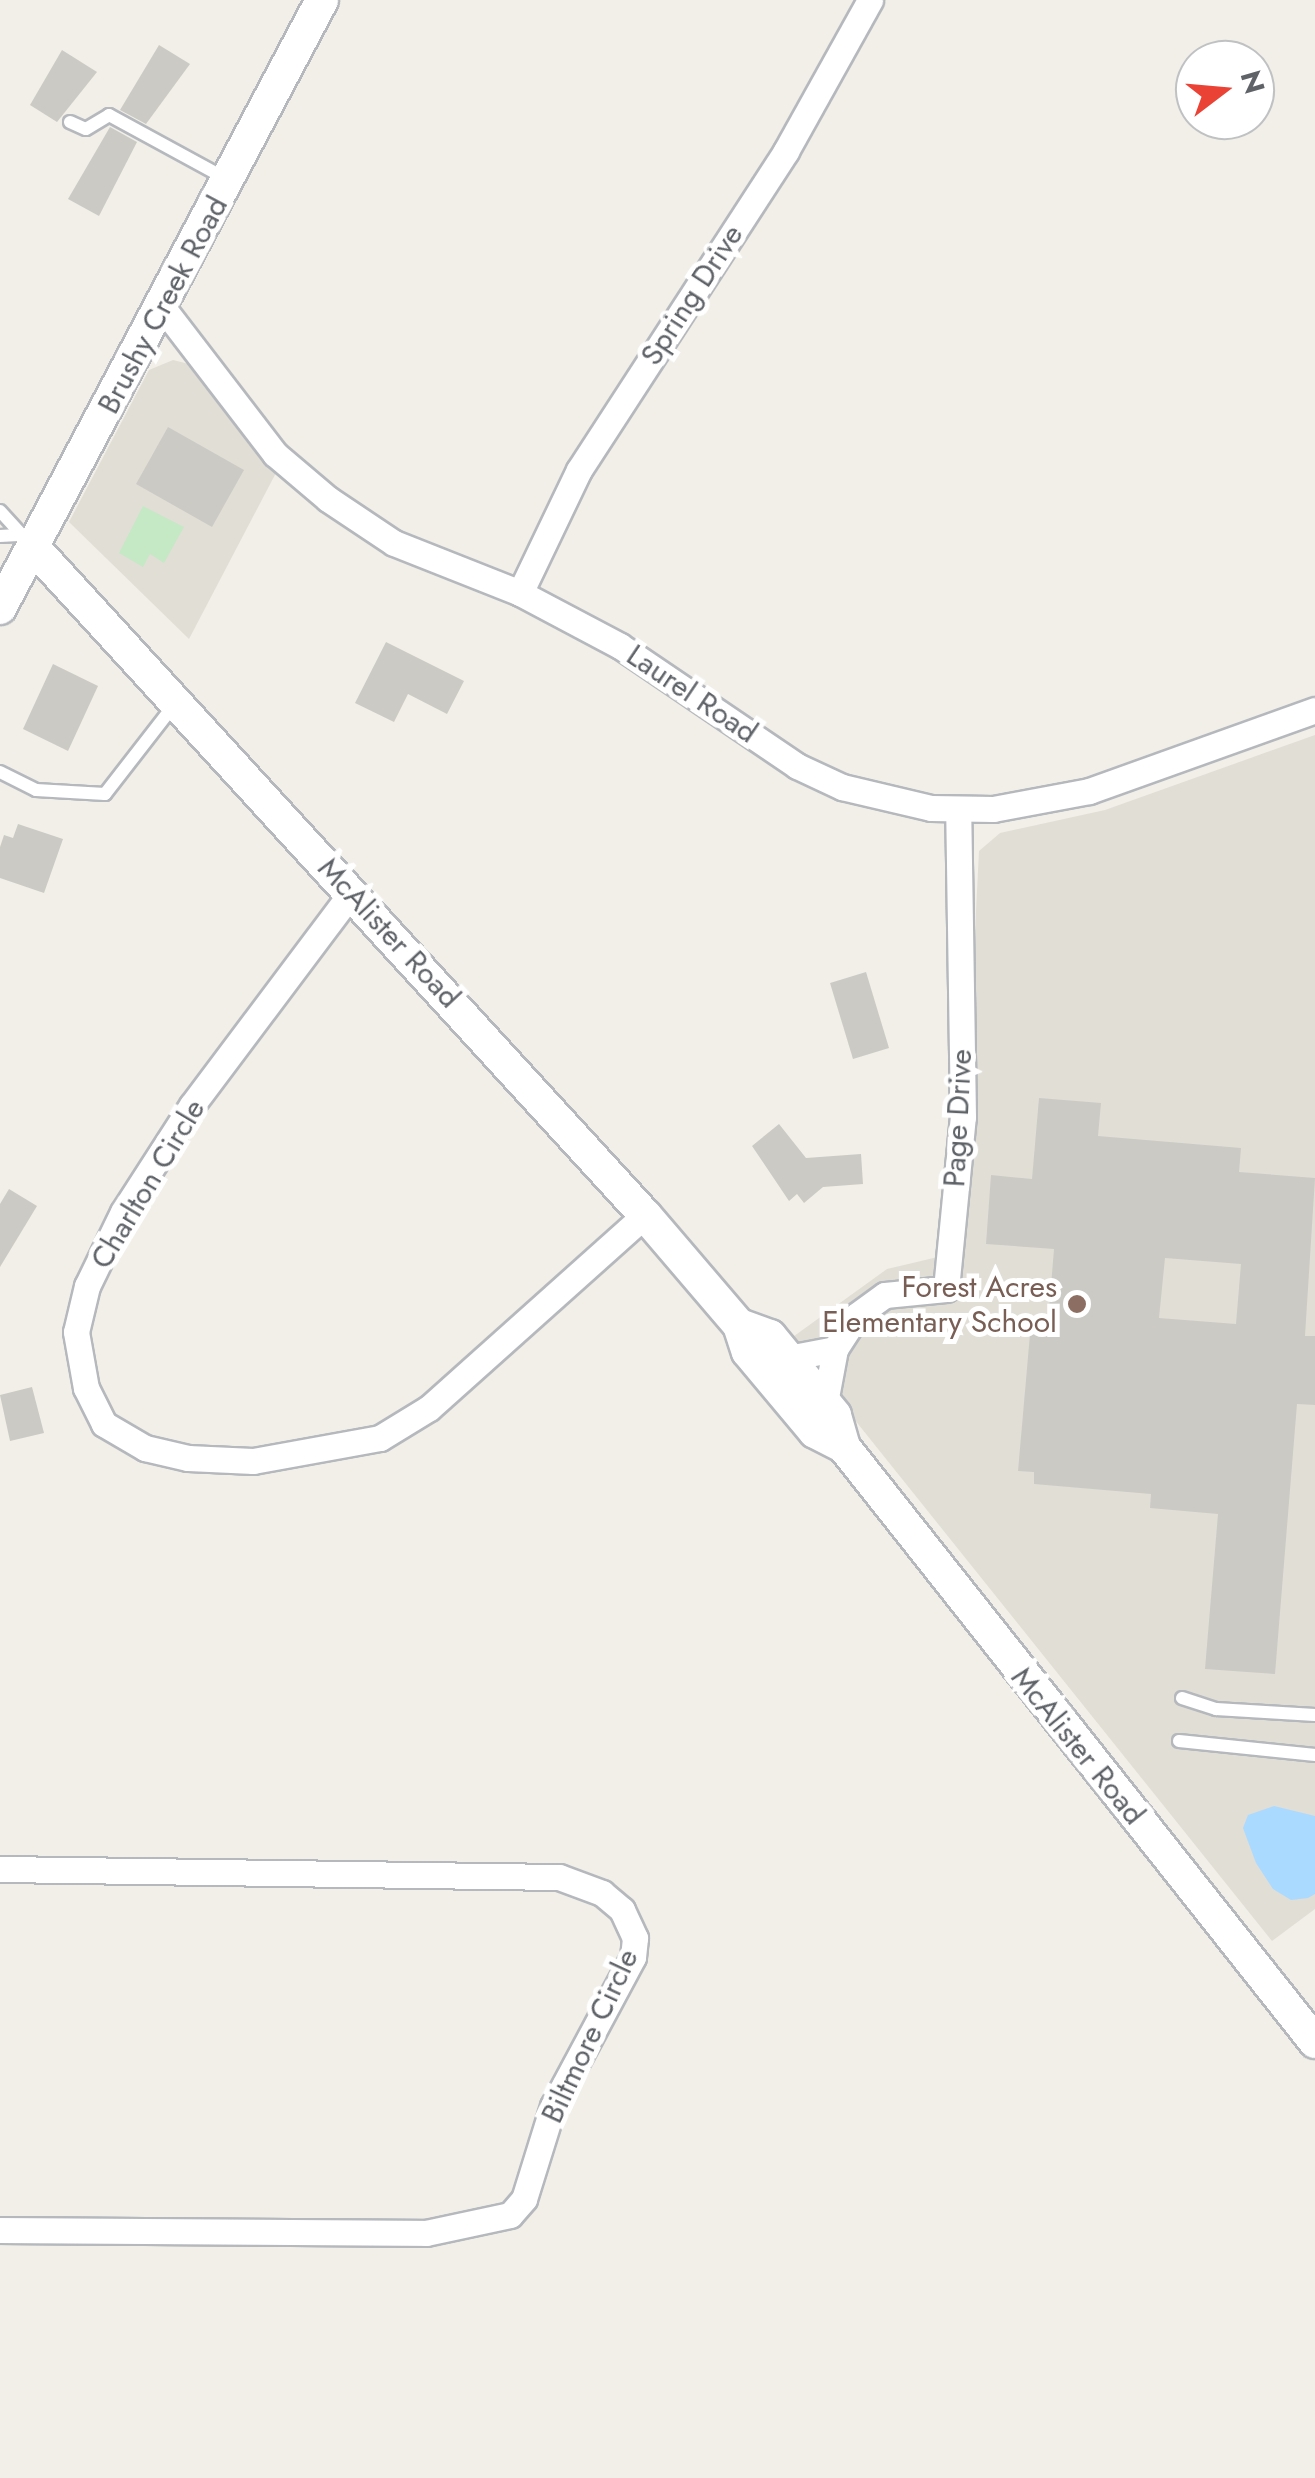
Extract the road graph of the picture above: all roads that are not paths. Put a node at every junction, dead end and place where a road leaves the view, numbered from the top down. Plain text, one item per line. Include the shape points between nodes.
1 (322, 0) edge
2 (870, 0) edge
3 (70, 122) dead end
4 (229, 180) junction
5 (163, 308) junction
6 (0, 511) edge
7 (0, 536) edge
8 (25, 541) junction
9 (520, 592) junction
10 (0, 608) edge
11 (175, 703) junction
12 (1315, 710) edge
13 (0, 772) edge
14 (958, 811) junction
15 (352, 892) junction
16 (645, 1215) junction
17 (739, 1325) junction
18 (835, 1349) junction
19 (788, 1358) junction
20 (826, 1402) junction
21 (844, 1447) junction
22 (1182, 1698) dead end
23 (1315, 1715) edge
24 (1180, 1741) dead end
25 (1315, 1754) edge
26 (0, 1869) edge
27 (1315, 2042) edge
28 (0, 2230) edge

1 - 4 street, Brushy Creek Road
2 - 9 street, Spring Drive via 786,151 578,470
3 - 4 lane via 86,129 109,115
4 - 5 street, Brushy Creek Road
5 - 8 street, Brushy Creek Road
5 - 9 street, Laurel Road via 275,454 328,499 394,543
6 - 8 lane
7 - 8 lane
8 - 10 street, Brushy Creek Road
8 - 11 street, McAlister Road
9 - 14 street, Laurel Road via 620,646 798,766 842,787
11 - 13 lane via 105,794 36,790
11 - 15 street, McAlister Road
12 - 14 street, Laurel Road via 1089,791
14 - 18 street, Page Drive via 963,1117 946,1289 885,1295 857,1315
15 - 16 street, McAlister Road
15 - 16 street, Charlton Circle via 192,1105 123,1212 87,1286 76,1332 86,1388 104,1424 145,1448 188,1458 253,1461 380,1438 429,1408
16 - 17 street, McAlister Road
17 - 19 street, McAlister Road via 770,1336
17 - 21 street, McAlister Road via 748,1352 815,1432
18 - 19 street
18 - 20 street, Page Drive
19 - 20 street, McAlister Road
20 - 21 street, McAlister Road
21 - 27 street, McAlister Road
22 - 23 lane via 1216,1709
24 - 25 lane
26 - 28 street, Biltmore Circle via 560,1877 602,1893 622,1910 635,1938 633,1957 552,2106 524,2199 510,2215 426,2233

